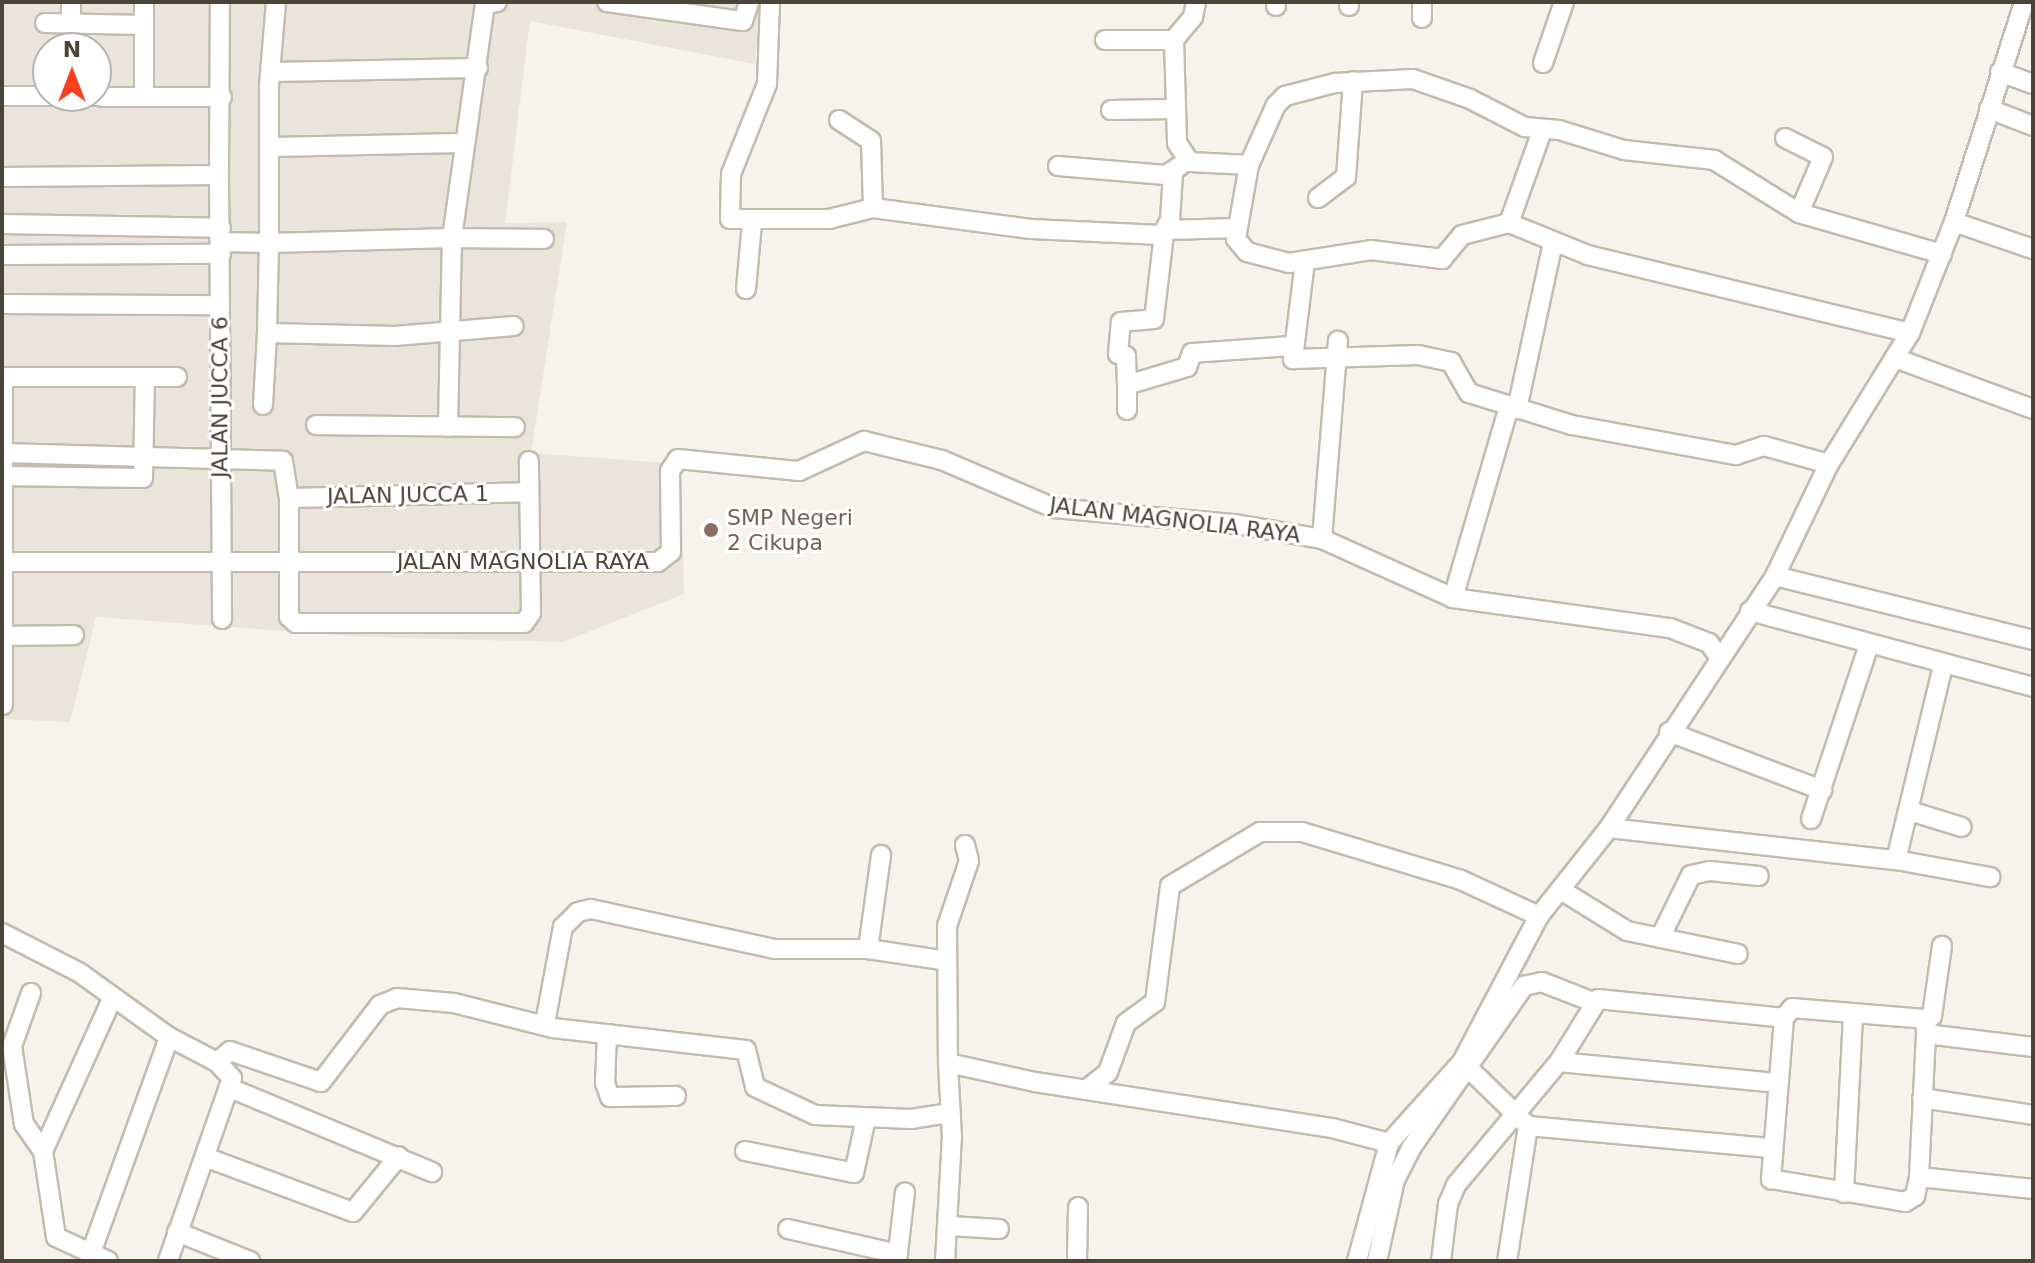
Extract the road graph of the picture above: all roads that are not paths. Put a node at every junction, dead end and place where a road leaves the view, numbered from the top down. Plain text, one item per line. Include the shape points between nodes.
1 (71, 2) edge
2 (144, 2) edge
3 (220, 2) edge
4 (276, 2) edge
5 (607, 2) edge
6 (749, 2) edge
7 (770, 2) edge
8 (1196, 2) edge
9 (1564, 2) edge
10 (2024, 2) edge
11 (487, 3) edge
12 (45, 23) dead end
13 (71, 23) junction
14 (144, 25) junction
15 (1105, 40) dead end
16 (1174, 40) junction
17 (1543, 63) dead end
18 (478, 68) junction
19 (271, 72) junction
20 (2000, 72) junction
21 (1353, 81) junction
22 (2033, 84) edge
23 (2, 96) edge
24 (144, 96) junction
25 (222, 97) junction
26 (1173, 109) junction
27 (1989, 109) junction
28 (1111, 110) dead end
29 (839, 120) dead end
30 (2033, 126) edge
31 (1542, 131) junction
32 (1785, 138) dead end
33 (463, 143) junction
34 (269, 147) junction
35 (1186, 158) junction
36 (1249, 165) junction
37 (1058, 166) dead end
38 (1173, 173) junction
39 (219, 175) junction
40 (2, 177) edge
41 (1318, 198) dead end
42 (873, 208) junction
43 (1799, 213) junction
44 (1954, 222) junction
45 (752, 223) junction
46 (1509, 223) junction
47 (2, 224) edge
48 (1237, 228) junction
49 (1166, 232) junction
50 (452, 238) junction
51 (544, 239) dead end
52 (221, 241) junction
53 (269, 243) junction
54 (1553, 243) junction
55 (2033, 249) edge
56 (1942, 254) junction
57 (2, 255) edge
58 (1305, 261) junction
59 (746, 289) dead end
60 (2, 304) edge
61 (220, 305) junction
62 (514, 326) dead end
63 (267, 333) junction
64 (449, 333) junction
65 (1910, 333) junction
66 (1293, 346) junction
67 (1337, 350) junction
68 (1895, 358) junction
69 (3, 377) edge
70 (145, 377) junction
71 (177, 377) dead end
72 (1127, 385) junction
73 (263, 405) dead end
74 (1513, 408) junction
75 (2033, 409) edge
76 (1127, 410) dead end
77 (316, 425) dead end
78 (448, 427) junction
79 (515, 427) dead end
80 (3, 453) edge
81 (144, 455) junction
82 (219, 460) junction
83 (529, 461) dead end
84 (1829, 464) junction
85 (3, 476) edge
86 (527, 492) junction
87 (289, 498) junction
88 (1322, 539) junction
89 (3, 562) edge
90 (289, 562) junction
91 (221, 563) junction
92 (529, 563) junction
93 (1775, 576) junction
94 (1453, 598) junction
95 (1750, 611) junction
96 (222, 619) dead end
97 (74, 635) dead end
98 (3, 636) edge
99 (2033, 640) edge
100 (1869, 645) junction
101 (1719, 657) junction
102 (1943, 665) junction
103 (2033, 687) edge
104 (3, 705) edge
105 (1669, 732) junction
106 (1822, 790) junction
107 (1910, 811) junction
108 (1811, 819) dead end
109 (1962, 827) dead end
110 (1609, 828) junction
111 (965, 845) dead end
112 (881, 855) dead end
113 (1896, 860) junction
114 (1759, 876) dead end
115 (1990, 877) dead end
116 (1561, 890) junction
117 (1539, 916) junction
118 (2, 933) edge
119 (1660, 938) junction
120 (1942, 946) dead end
121 (868, 949) junction
122 (1738, 954) dead end
123 (947, 961) junction
124 (31, 993) dead end
125 (113, 997) junction
126 (1593, 1002) junction
127 (1853, 1013) junction
128 (1784, 1018) junction
129 (545, 1023) junction
130 (1926, 1028) junction
131 (607, 1034) junction
132 (169, 1037) junction
133 (2033, 1047) edge
134 (217, 1062) junction
135 (1559, 1062) junction
136 (948, 1063) junction
137 (1466, 1066) junction
138 (1776, 1083) junction
139 (230, 1088) junction
140 (1086, 1090) junction
141 (676, 1096) dead end
142 (1922, 1098) junction
143 (949, 1113) junction
144 (2033, 1115) edge
145 (866, 1118) junction
146 (1523, 1119) junction
147 (1389, 1143) junction
148 (1770, 1148) junction
149 (43, 1151) junction
150 (745, 1151) dead end
151 (399, 1156) junction
152 (205, 1157) junction
153 (432, 1172) dead end
154 (1919, 1177) junction
155 (2033, 1189) edge
156 (905, 1192) dead end
157 (1844, 1193) junction
158 (1078, 1207) dead end
159 (950, 1226) junction
160 (788, 1229) dead end
161 (999, 1229) dead end
162 (177, 1232) junction
163 (100, 1257) edge
164 (897, 1258) edge
165 (240, 1259) edge
166 (168, 1261) edge
167 (945, 1261) edge
168 (1077, 1261) edge
169 (1357, 1261) edge
170 (1377, 1261) edge
171 (1441, 1261) edge
172 (1507, 1261) edge

1 - 13 street
2 - 14 street
3 - 25 street, JALAN JUCCA 6
4 - 19 street
5 - 6 street via 743,21
7 - 45 street via 767,84 731,174 727,214
8 - 16 street via 1193,17
9 - 17 street
10 - 20 street
11 - 18 street
12 - 13 street
13 - 14 street
14 - 24 street
15 - 16 street
16 - 26 street
18 - 19 street
18 - 33 street
19 - 34 street
20 - 22 street
20 - 27 street
21 - 31 street via 1413,79 1470,99 1503,120
21 - 36 street via 1280,99
21 - 41 street via 1346,177
23 - 24 street
24 - 25 street
25 - 39 street, JALAN JUCCA 6
26 - 28 street
26 - 35 street via 1177,143
27 - 30 street
27 - 44 street
29 - 42 street via 871,141
31 - 43 street via 1559,130 1624,150 1714,160
31 - 46 street
32 - 43 street via 1823,157
33 - 34 street
33 - 50 street
34 - 53 street
35 - 36 street
35 - 38 street
36 - 48 street
37 - 38 street
38 - 49 street
39 - 40 street
39 - 52 street, JALAN JUCCA 6
42 - 45 street via 829,219
42 - 49 street via 1031,229
43 - 56 street
44 - 55 street
44 - 56 street
45 - 59 street
46 - 54 street
46 - 58 street via 1462,235 1442,259 1371,250
47 - 52 street
48 - 49 street
48 - 58 street via 1238,246 1247,252 1278,262
49 - 72 street via 1154,319 1121,322 1118,354 1126,356
50 - 51 street
50 - 53 street
50 - 64 street
52 - 53 street
52 - 57 street
52 - 61 street, JALAN JUCCA 6
53 - 63 street
54 - 65 street
54 - 74 street
56 - 65 street
58 - 66 street
60 - 61 street
61 - 82 street, JALAN JUCCA 6
62 - 64 street
63 - 64 street
63 - 73 street
64 - 78 street
65 - 68 street
66 - 67 street via 1292,358 1297,361
66 - 72 street via 1193,352 1187,367
67 - 74 street via 1448,361 1469,393
67 - 88 street
68 - 75 street
68 - 84 street
69 - 70 street
69 - 80 street
70 - 71 street
70 - 81 street
72 - 76 street
74 - 84 street via 1736,455 1764,446
74 - 94 street
77 - 78 street
78 - 79 street
80 - 81 street
80 - 85 street
81 - 82 street
81 - 85 street via 143,478
82 - 87 street via 280,460 286,465
82 - 91 street, JALAN JUCCA 6
83 - 86 street
84 - 93 street
85 - 89 street
86 - 87 street, JALAN JUCCA 1
86 - 92 street
87 - 90 street
88 - 92 street, JALAN MAGNOLIA RAYA via 1235,524 1054,508 942,460 864,441 799,471 678,459 670,471 669,557 658,562
88 - 94 street, JALAN MAGNOLIA RAYA
89 - 91 street, JALAN MAGNOLIA RAYA
89 - 98 street
90 - 91 street, JALAN MAGNOLIA RAYA
90 - 92 street, JALAN MAGNOLIA RAYA
90 - 92 street via 289,617 296,623 516,624 531,613
91 - 96 street, JALAN JUCCA 6
93 - 95 street
93 - 99 street
94 - 101 street, JALAN MAGNOLIA RAYA via 1670,628 1709,643
95 - 100 street
95 - 101 street
97 - 98 street
98 - 104 street
100 - 102 street
100 - 106 street
101 - 105 street
102 - 103 street
102 - 107 street
105 - 106 street
105 - 110 street
106 - 108 street
107 - 109 street
107 - 113 street
110 - 113 street
110 - 116 street
111 - 123 street via 969,861 947,926
112 - 121 street
113 - 115 street
114 - 119 street via 1710,871 1691,875
116 - 117 street
116 - 119 street via 1627,931
117 - 137 street
117 - 140 street via 1461,880 1302,832 1260,832 1170,886 1155,1002 1126,1023 1108,1072
118 - 125 street via 80,973
119 - 122 street
120 - 130 street
121 - 123 street
121 - 129 street via 775,949 591,909 578,912 563,927
123 - 136 street
124 - 149 street via 12,1046 24,1124
125 - 132 street
125 - 149 street
126 - 128 street via 1603,998
126 - 135 street
126 - 137 street via 1542,982 1524,986
127 - 128 street via 1788,1008
127 - 130 street
127 - 157 street
128 - 138 street
129 - 131 street
129 - 134 street via 454,1003 397,998 380,1005 321,1082 230,1051
130 - 133 street
130 - 142 street
131 - 141 street via 605,1083 610,1097
131 - 145 street via 746,1050 755,1087 815,1115
132 - 134 street
132 - 163 street
134 - 139 street via 232,1078
135 - 138 street
135 - 146 street
136 - 140 street
136 - 143 street
137 - 146 street
137 - 147 street
137 - 170 street via 1395,1180
138 - 148 street
139 - 151 street
139 - 152 street
140 - 147 street via 1332,1128
142 - 144 street
142 - 154 street
143 - 145 street
143 - 159 street
145 - 150 street via 854,1173
146 - 148 street
146 - 171 street via 1456,1185 1448,1204
146 - 172 street
147 - 169 street
148 - 157 street via 1773,1182
149 - 163 street via 53,1232
151 - 152 street via 353,1212
151 - 153 street
152 - 162 street
154 - 155 street
154 - 157 street via 1915,1196 1905,1202
156 - 164 street
158 - 168 street
159 - 161 street
159 - 167 street
160 - 164 street
162 - 165 street
162 - 166 street

